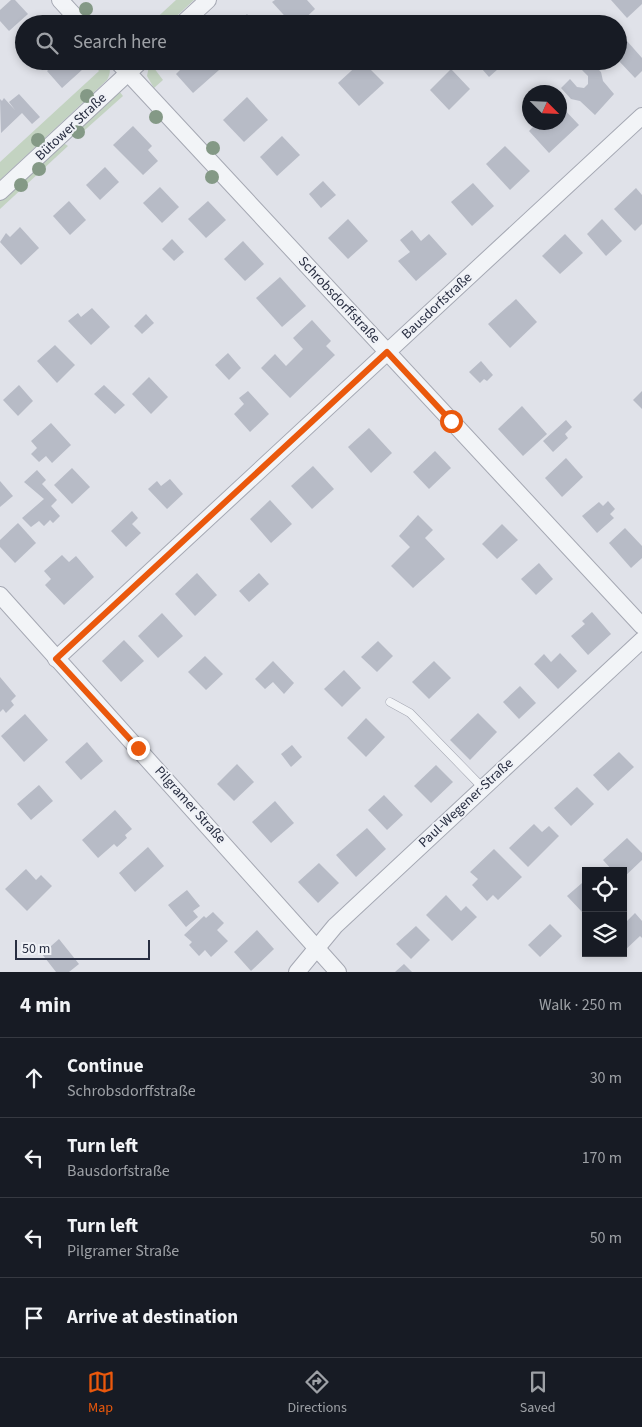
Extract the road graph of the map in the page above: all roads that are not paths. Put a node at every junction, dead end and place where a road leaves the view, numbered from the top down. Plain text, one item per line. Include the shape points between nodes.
1 (60, 0) edge
2 (208, 0) edge
3 (74, 15) edge
4 (192, 15) edge
5 (125, 70) edge
6 (132, 70) edge
7 (128, 73) junction
8 (642, 116) edge
9 (0, 192) edge
10 (387, 352) junction
11 (0, 596) edge
12 (642, 626) edge
13 (642, 640) edge
14 (56, 659) junction
15 (390, 702) dead end
16 (482, 787) junction
17 (317, 947) junction
18 (298, 972) edge
19 (338, 972) edge

1 - 3 street
2 - 4 street
5 - 7 street, Schrobsdorffstraße
6 - 7 street, Bütower Straße
7 - 9 street, Bütower Straße
7 - 10 street, Schrobsdorffstraße
8 - 10 street, Bausdorfstraße
10 - 12 street, Schrobsdorffstraße
10 - 14 street, Bausdorfstraße
11 - 14 street, Pilgramer Straße
13 - 16 street, Paul-Wegener-Straße
14 - 17 street, Pilgramer Straße
15 - 16 lane via 410,713
16 - 17 street, Paul-Wegener-Straße via 335,926
17 - 18 street, Paul-Wegener-Straße
17 - 19 street, Pilgramer Straße

